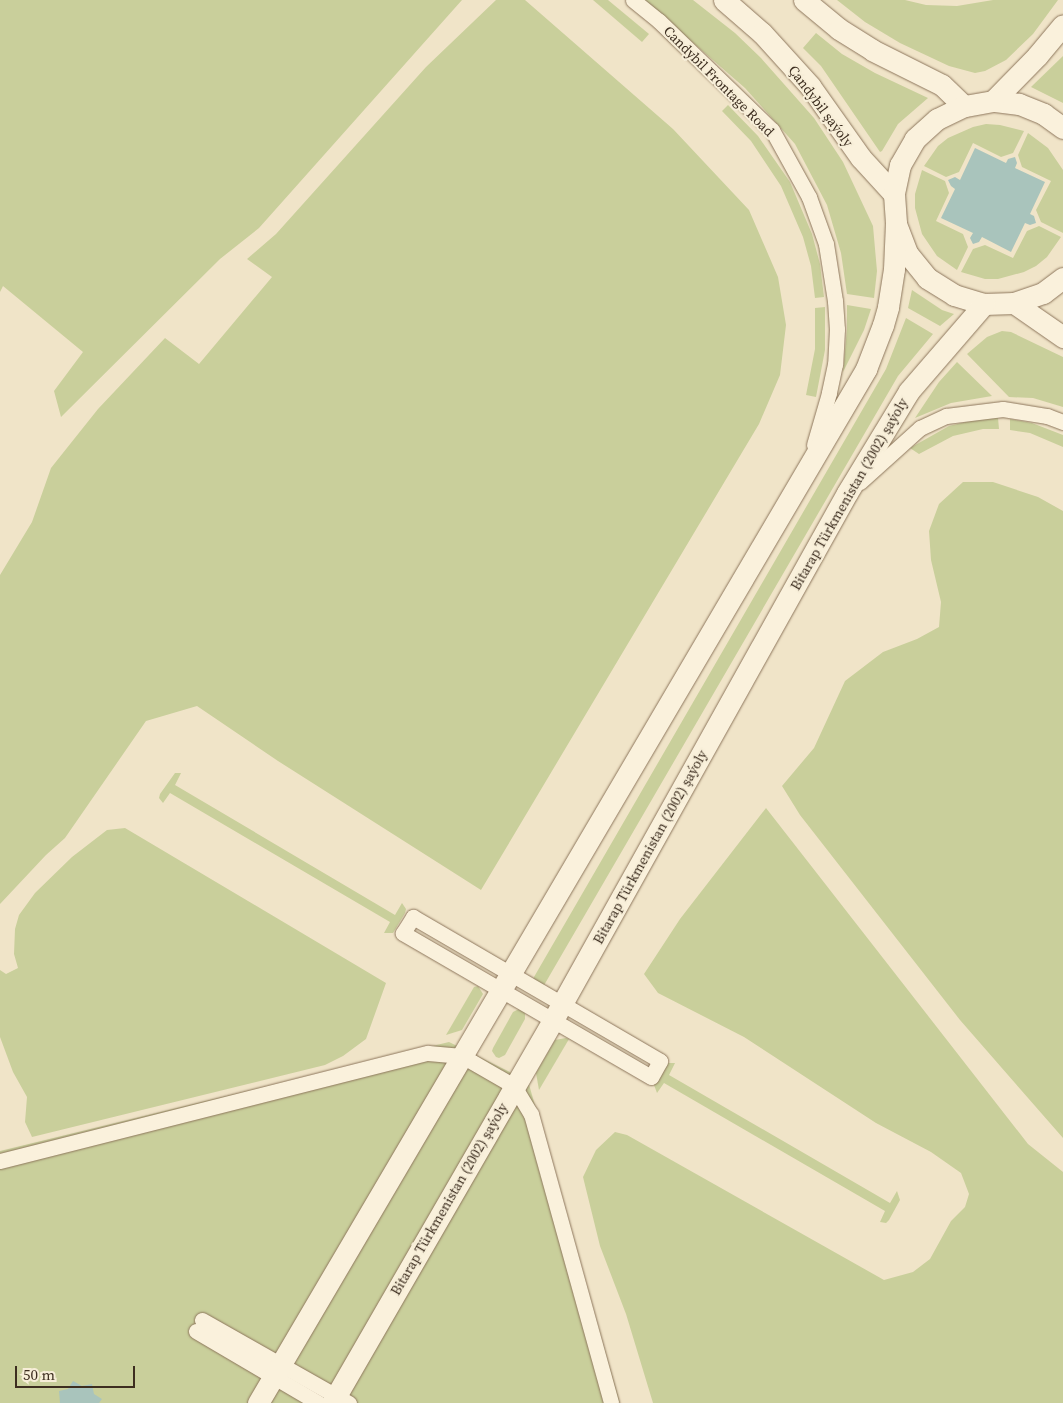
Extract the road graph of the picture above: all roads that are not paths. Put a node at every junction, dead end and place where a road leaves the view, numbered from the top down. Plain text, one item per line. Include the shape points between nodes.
1 (633, 0) edge
2 (724, 0) edge
3 (804, 0) edge
4 (1063, 25) edge
5 (993, 101) junction
6 (964, 106) junction
7 (1063, 128) edge
8 (894, 194) junction
9 (896, 224) junction
10 (1063, 278) edge
11 (1014, 303) junction
12 (984, 304) junction
13 (1063, 337) edge
14 (1063, 422) edge
15 (808, 468) junction
16 (847, 493) junction
17 (505, 981) junction
18 (558, 1012) junction
19 (462, 1056) junction
20 (514, 1086) junction
21 (0, 1161) edge
22 (199, 1325) dead end
23 (277, 1370) junction
24 (334, 1401) edge
25 (258, 1403) edge
26 (612, 1403) edge

1 - 15 street, Candybil Frontage Road via 772,130 809,197 826,244 837,329 830,393
2 - 8 street, Çandybil şaýoly via 762,33 810,86 861,158
3 - 6 street via 872,50 942,86
4 - 5 street
5 - 6 street
5 - 7 street via 1019,104 1044,114
6 - 8 street via 937,119 915,139 900,165
8 - 9 street
9 - 12 street via 907,253 927,278 954,295
9 - 15 street via 894,269 883,325 866,369
10 - 11 street via 1043,293
11 - 12 street
11 - 13 street
12 - 16 street, Bitarap Türkmenistan (2002) şaýoly via 909,391
14 - 16 street via 1003,409 946,416 920,428
15 - 17 street
16 - 18 street, Bitarap Türkmenistan (2002) şaýoly
17 - 17 street via 412,917 403,932
17 - 18 street
17 - 19 street
18 - 18 street via 651,1077 660,1061
18 - 20 street, Bitarap Türkmenistan (2002) şaýoly
19 - 20 street
19 - 21 street via 428,1053
19 - 23 street
20 - 24 street, Bitarap Türkmenistan (2002) şaýoly
20 - 26 street via 531,1114
22 - 23 street
23 - 24 street
23 - 25 street

